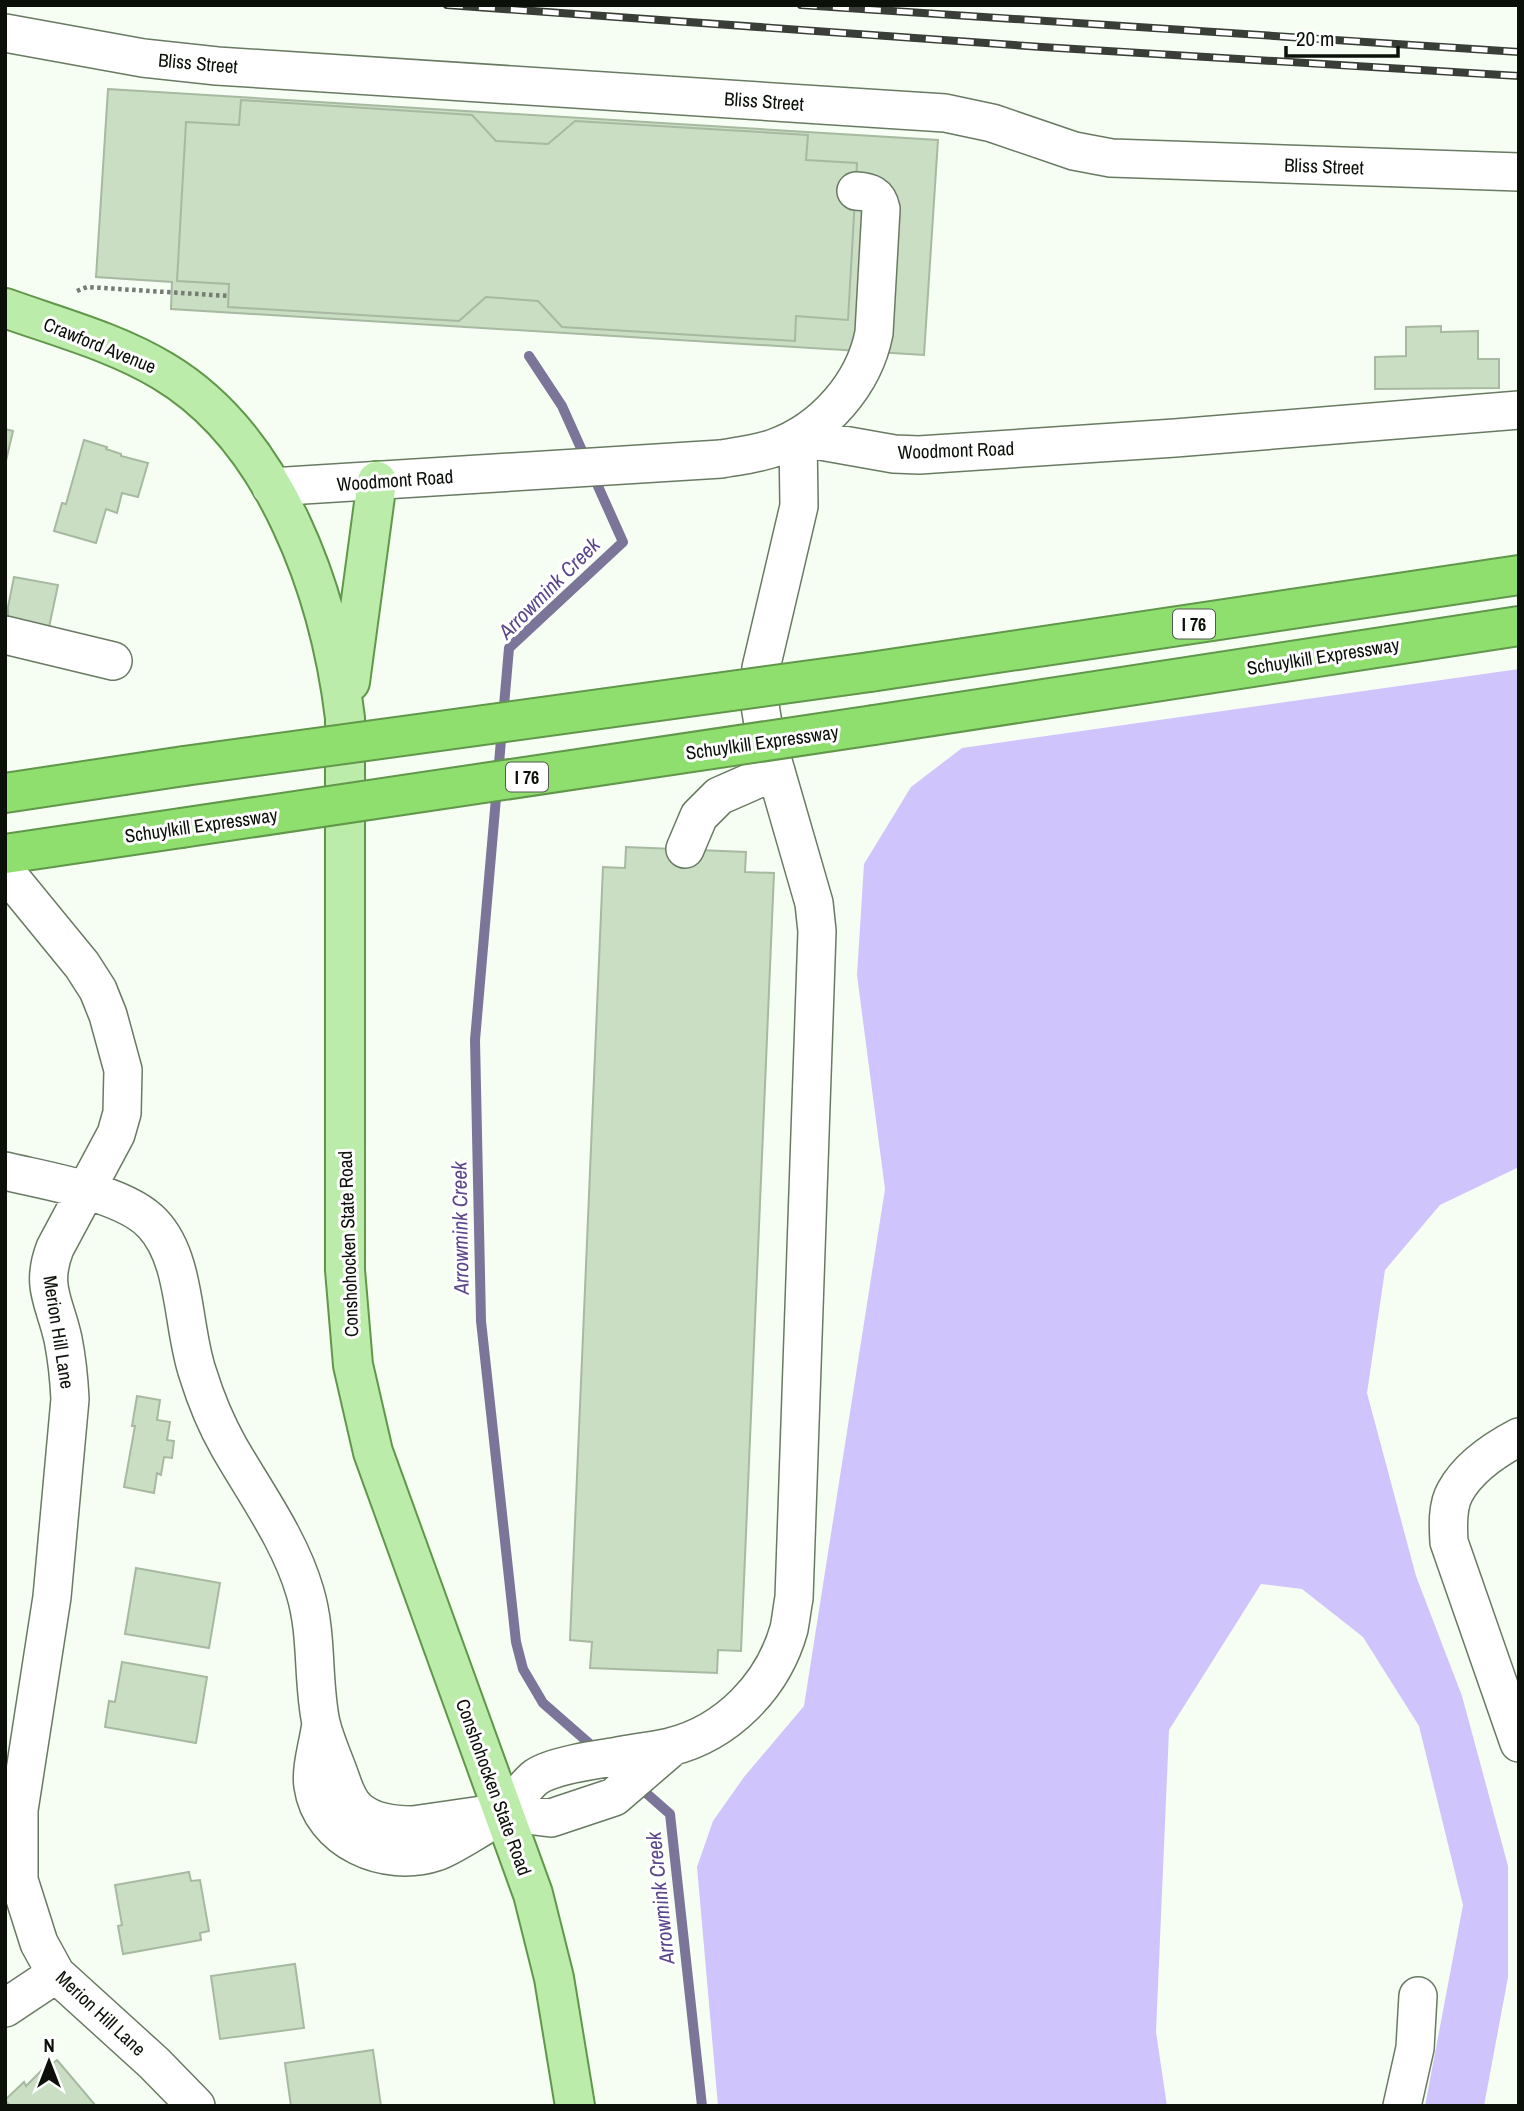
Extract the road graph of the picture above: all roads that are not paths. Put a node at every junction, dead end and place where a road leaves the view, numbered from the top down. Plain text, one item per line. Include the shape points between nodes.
1 (5, 33) edge
2 (1519, 172) edge
3 (856, 191) dead end
4 (5, 308) edge
5 (1519, 410) edge
6 (798, 437) junction
7 (377, 481) junction
8 (271, 487) junction
9 (1519, 575) edge
10 (1519, 626) edge
11 (5, 635) edge
12 (113, 661) dead end
13 (345, 718) junction
14 (776, 771) junction
15 (5, 793) edge
16 (685, 849) dead end
17 (5, 854) edge
18 (13, 881) edge
19 (5, 1171) edge
20 (86, 1191) junction
21 (1519, 1437) edge
22 (1519, 1744) edge
23 (672, 1746) junction
24 (503, 1812) junction
25 (56, 1974) junction
26 (1419, 1996) dead end
27 (5, 2008) edge
28 (196, 2106) edge
29 (575, 2106) edge
30 (1402, 2106) edge

1 - 2 street, Bliss Street via 216,66 886,123 968,116 1074,151 1111,158
3 - 6 street via 876,196 881,209 870,352 851,388
4 - 8 main road, Crawford Avenue via 121,349 165,372 223,421
5 - 6 street, Woodmont Road via 919,455
6 - 7 street, Woodmont Road via 747,455
6 - 14 street via 799,506 768,637 759,699
7 - 8 street, Woodmont Road
7 - 13 main road
8 - 13 main road, Conshohocken State Road via 315,578 340,671
9 - 15 highway, I 76, bridge via 870,672
10 - 17 highway, Schuylkill Expressway / I 76, bridge
11 - 12 street
13 - 24 main road, Conshohocken State Road via 345,1270 353,1365 373,1452
14 - 16 street via 719,796 699,816
14 - 23 street via 814,903 817,931 794,1598 789,1630 761,1686 742,1709 720,1725
18 - 20 street, Merion Hill Lane via 98,990 123,1070 122,1113 116,1135
19 - 20 street
20 - 24 street via 133,1208 153,1223 167,1244 196,1371 210,1409 278,1530 306,1592 321,1723 350,1802 368,1817 398,1825
20 - 25 street, Merion Hill Lane via 48,1266 47,1283 62,1336 70,1399 52,1597 19,1810 19,1880 39,1942
21 - 22 street via 1473,1470 1454,1493 1448,1518 1449,1542
23 - 24 street via 576,1763 537,1776
23 - 24 street via 614,1797 551,1818
24 - 29 main road, Conshohocken State Road via 544,1935
25 - 27 street
25 - 28 street, Merion Hill Lane
26 - 30 street via 1415,2048

